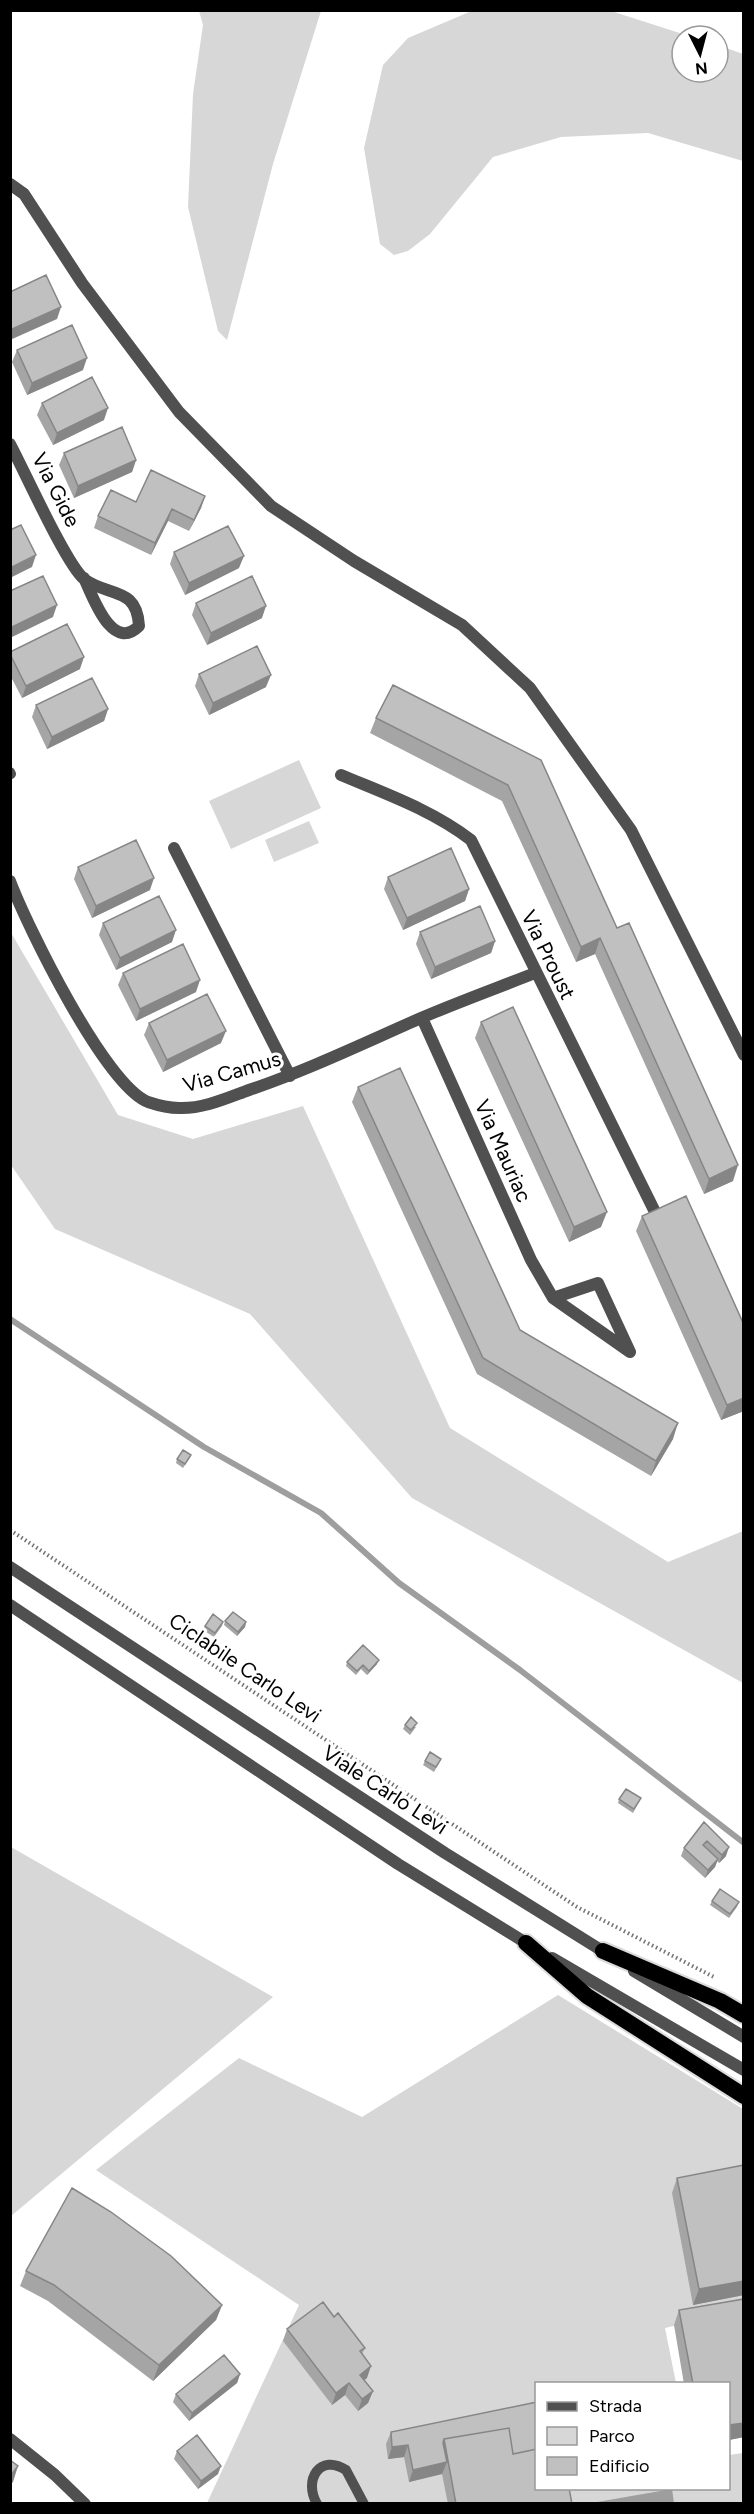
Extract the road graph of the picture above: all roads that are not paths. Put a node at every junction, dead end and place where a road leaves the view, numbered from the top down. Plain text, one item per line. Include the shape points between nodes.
1 (10, 184) edge
2 (10, 444) edge
3 (84, 578) junction
4 (341, 775) dead end
5 (174, 848) dead end
6 (10, 881) edge
7 (535, 973) junction
8 (422, 1018) junction
9 (744, 1055) edge
10 (290, 1076) junction
11 (657, 1216) edge
12 (553, 1299) junction
13 (10, 1568) edge
14 (10, 1605) edge
15 (526, 1943) junction
16 (603, 1952) junction
17 (744, 2015) edge
18 (744, 2037) edge
19 (744, 2070) edge
20 (744, 2096) edge
21 (10, 2439) edge
22 (84, 2504) edge
23 (316, 2504) edge
24 (364, 2504) edge

1 - 9 street via 24,194 82,283 179,412 272,506 354,561 462,625 530,688 631,830
2 - 3 street, Via Gide
3 - 3 street, Via Gide via 129,598 139,626 125,633 108,625
4 - 7 street, Via Proust via 419,808 471,840
5 - 10 street
6 - 10 street, Via Camus via 65,992 111,1068 132,1092 146,1101 180,1108 215,1102
7 - 8 street, Via Camus
7 - 11 street, Via Proust
8 - 10 street, Via Camus
8 - 12 street, Via Mauriac via 531,1260
12 - 12 street, Via Mauriac via 573,1312 630,1352 598,1283
13 - 16 street, Viale Carlo Levi
14 - 15 street via 368,1845
15 - 19 street
15 - 20 highway via 588,1996
16 - 17 highway
16 - 18 street, Viale Carlo Levi
21 - 22 street
23 - 24 lane via 310,2487 312,2477 320,2468 333,2464 346,2469

